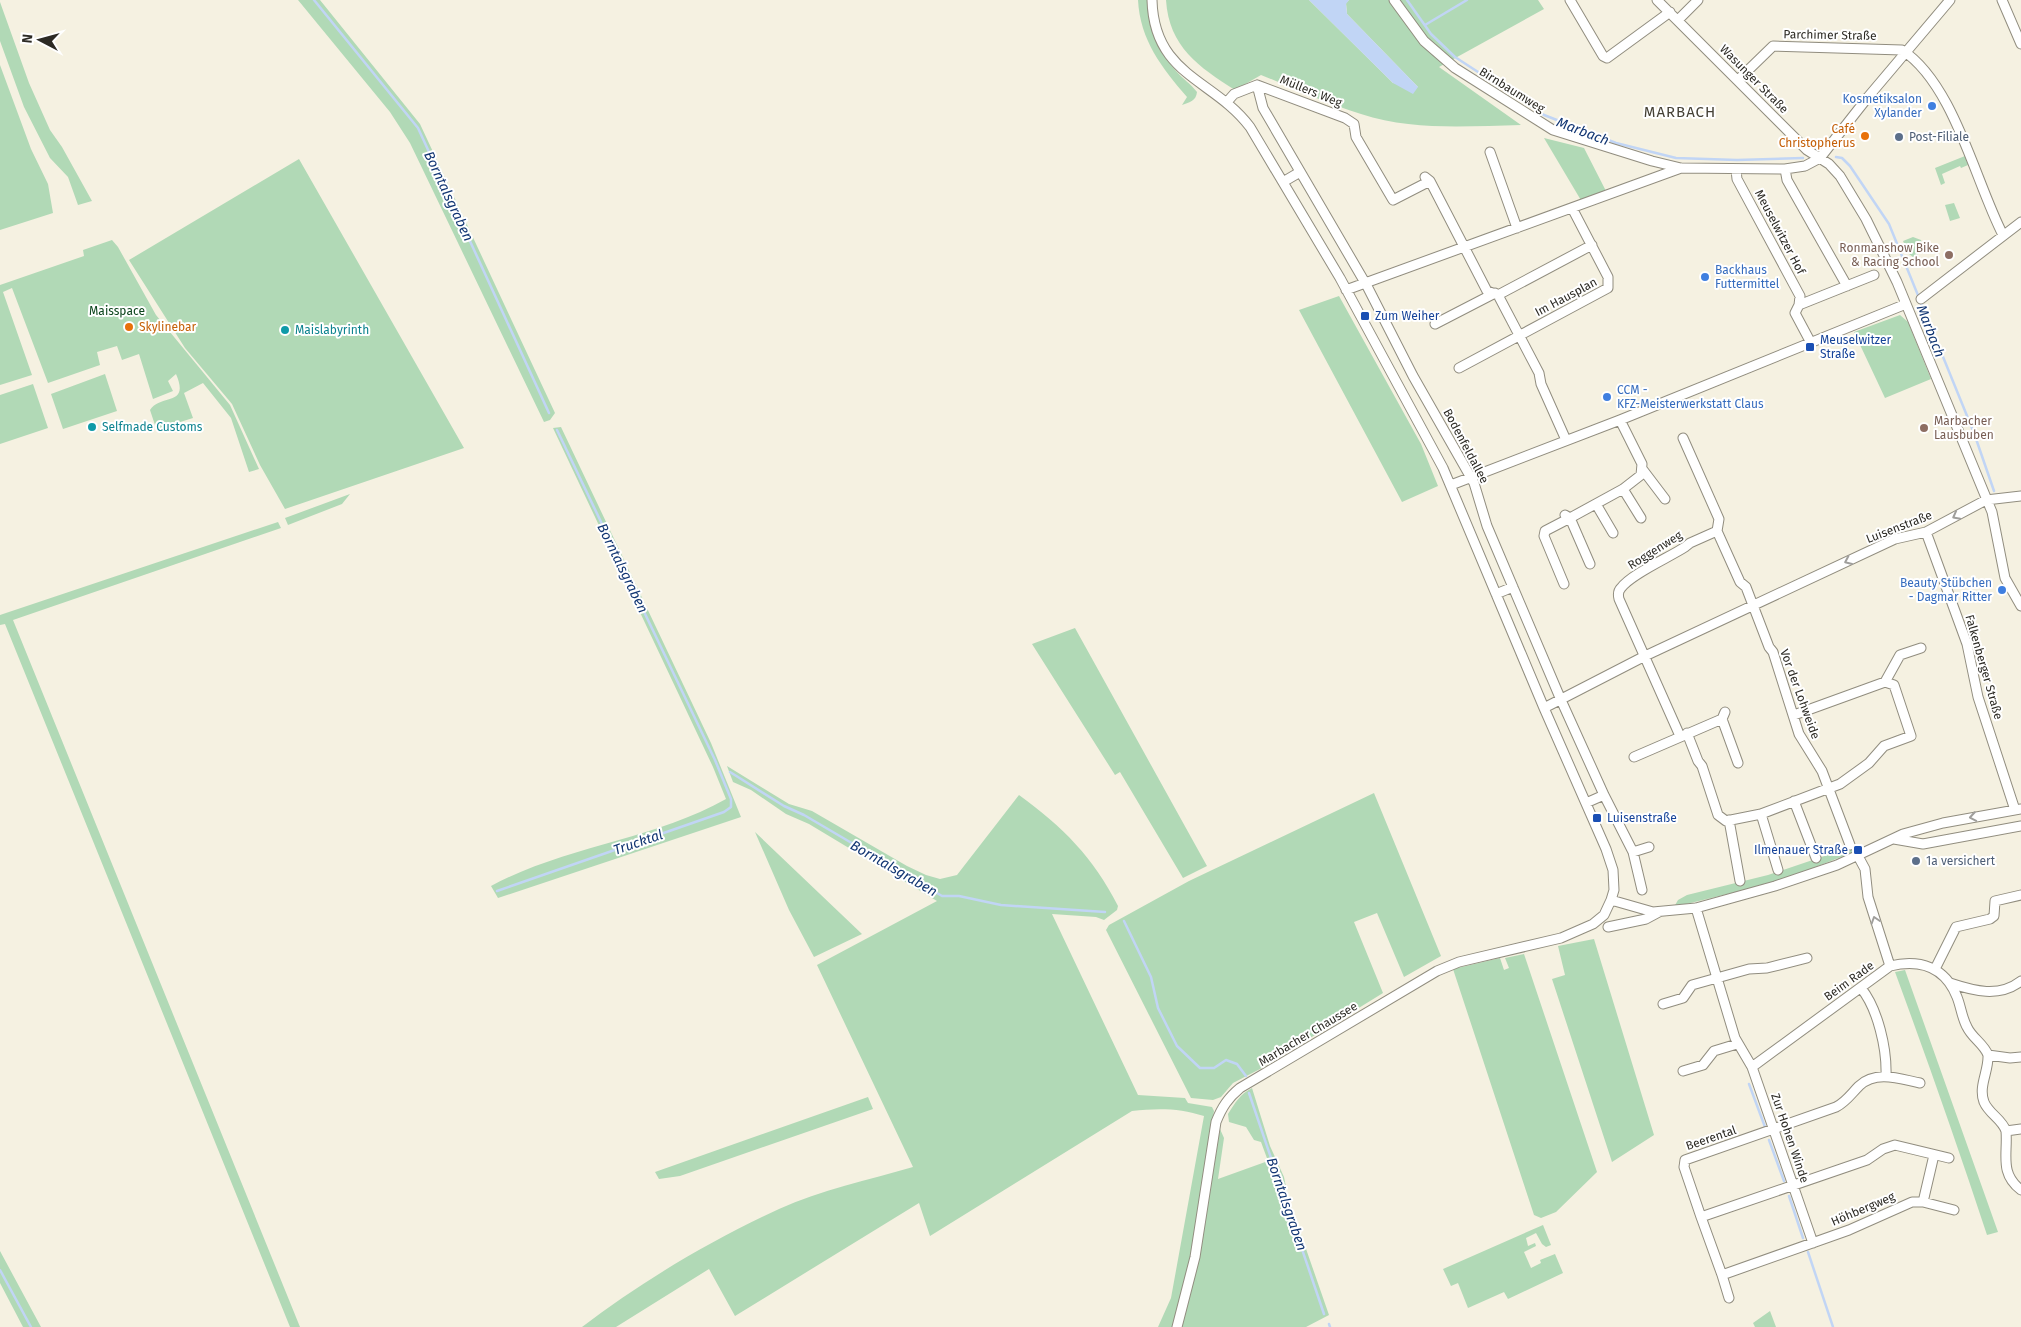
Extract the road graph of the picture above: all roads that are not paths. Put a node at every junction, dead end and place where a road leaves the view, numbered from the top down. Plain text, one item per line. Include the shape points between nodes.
1 (1152, 0) edge
2 (1394, 0) edge
3 (1570, 0) edge
4 (1657, 0) edge
5 (1698, 0) edge
6 (1950, 0) edge
7 (2002, 0) edge
8 (1670, 12) junction
9 (1678, 20) junction
10 (2021, 44) edge
11 (1906, 52) junction
12 (1738, 80) junction
13 (1257, 85) junction
14 (1227, 102) junction
15 (1490, 152) dead end
16 (1820, 158) junction
17 (1681, 168) junction
18 (1785, 169) junction
19 (1736, 170) junction
20 (1300, 172) junction
21 (1283, 182) junction
22 (1572, 208) junction
23 (2021, 222) edge
24 (1517, 228) junction
25 (2003, 235) junction
26 (1592, 245) junction
27 (1464, 248) junction
28 (1874, 275) dead end
29 (1366, 283) junction
30 (1847, 286) junction
31 (1346, 290) junction
32 (1496, 294) junction
33 (1921, 299) dead end
34 (1906, 304) junction
35 (1799, 305) junction
36 (1435, 324) dead end
37 (1519, 336) junction
38 (1811, 343) junction
39 (1459, 368) dead end
40 (1413, 376) junction
41 (1397, 385) junction
42 (1620, 420) junction
43 (1683, 438) dead end
44 (1566, 440) junction
45 (1642, 470) junction
46 (1471, 478) junction
47 (1451, 485) junction
48 (1623, 489) junction
49 (2021, 496) edge
50 (1665, 499) dead end
51 (1986, 500) junction
52 (1596, 504) junction
53 (1568, 517) junction
54 (1641, 518) dead end
55 (1717, 531) junction
56 (1926, 532) junction
57 (1613, 533) dead end
58 (1590, 564) dead end
59 (1564, 584) dead end
60 (1513, 587) junction
61 (1496, 594) junction
62 (1754, 605) junction
63 (2021, 606) edge
64 (1921, 648) dead end
65 (1645, 656) junction
66 (1885, 682) junction
67 (1561, 700) junction
68 (1544, 708) junction
69 (1794, 715) junction
70 (1684, 734) junction
71 (1634, 757) dead end
72 (1738, 763) dead end
73 (1828, 788) junction
74 (1604, 795) junction
75 (1794, 801) junction
76 (1586, 804) junction
77 (2018, 810) edge
78 (1761, 814) junction
79 (1729, 820) junction
80 (2021, 826) edge
81 (1893, 838) junction
82 (1850, 845) dead end
83 (1649, 847) dead end
84 (1633, 852) junction
85 (1858, 856) junction
86 (1816, 858) dead end
87 (1778, 870) dead end
88 (1740, 881) dead end
89 (1642, 890) dead end
90 (2021, 895) edge
91 (1611, 900) junction
92 (1696, 908) junction
93 (1659, 912) junction
94 (1608, 927) dead end
95 (1807, 958) dead end
96 (1890, 966) junction
97 (1935, 969) junction
98 (1716, 977) junction
99 (2021, 980) edge
100 (1950, 983) junction
101 (1861, 988) junction
102 (1663, 1004) dead end
103 (1737, 1044) junction
104 (1988, 1055) junction
105 (2021, 1057) edge
106 (1752, 1068) junction
107 (1683, 1071) dead end
108 (1886, 1076) junction
109 (1920, 1083) dead end
110 (2021, 1129) edge
111 (1774, 1130) junction
112 (2006, 1130) junction
113 (1934, 1154) junction
114 (1949, 1158) dead end
115 (1794, 1186) junction
116 (2021, 1190) edge
117 (1923, 1202) junction
118 (1954, 1210) dead end
119 (1701, 1217) junction
120 (1813, 1243) junction
121 (1722, 1275) junction
122 (1729, 1298) dead end
123 (1177, 1327) edge

1 - 14 street via 1158,35 1167,52 1195,81
2 - 17 street, Birnbaumweg via 1424,41 1440,56 1526,115 1553,130 1652,162
3 - 8 street via 1606,61
4 - 8 street, Wasunger Straße
5 - 9 street
6 - 11 street
7 - 10 street
8 - 9 street, Wasunger Straße
9 - 12 street, Wasunger Straße
11 - 12 street, Parchimer Straße via 1897,48 1773,46
11 - 16 street
11 - 25 street via 1926,72 1947,106
12 - 16 street, Wasunger Straße via 1807,150
13 - 14 street via 1234,94
13 - 20 street, Bodenfeldallee via 1263,108
13 - 27 street, Müllers Weg via 1354,124 1356,137 1393,200 1427,179
14 - 21 street via 1250,127
15 - 24 street
16 - 18 street, Birnbaumweg via 1805,166
16 - 34 street, Wasunger Straße via 1840,176 1866,219
17 - 19 street, Birnbaumweg
17 - 22 street
18 - 19 street, Birnbaumweg
18 - 30 street via 1787,180
19 - 35 street, Meuselwitzer Hof via 1737,178 1800,296
20 - 21 street
20 - 29 street, Bodenfeldallee
21 - 31 street
22 - 24 street
22 - 26 street, Im Hausplan
23 - 25 street
24 - 27 street
25 - 33 street
26 - 32 street
26 - 37 street, Im Hausplan via 1609,280 1608,288
27 - 29 street
27 - 32 street via 1487,291
28 - 30 street
29 - 31 street
29 - 40 street, Bodenfeldallee
30 - 35 street
31 - 41 street
32 - 36 street
32 - 37 street
34 - 38 street
34 - 51 street, Wasunger Straße
35 - 38 street, Meuselwitzer Hof via 1795,312
37 - 39 street, Im Hausplan
37 - 44 street via 1539,373
38 - 42 street
40 - 41 street
40 - 46 street, Bodenfeldallee
41 - 47 street
42 - 44 street
42 - 45 street
43 - 55 street, Vor der Lohweide via 1719,519
44 - 46 street
45 - 48 street via 1638,479
45 - 50 street
46 - 47 street
46 - 60 street, Bodenfeldallee
47 - 61 street
48 - 52 street
48 - 54 street
49 - 51 street, Luisenstraße
51 -> 56 street, Luisenstraße
51 - 63 street, Wasunger Straße via 1994,518 2005,578
52 - 53 street
52 - 57 street
53 - 58 street
53 - 59 street via 1544,534
55 - 62 street, Vor der Lohweide
55 - 65 street, Roggenweg via 1640,573 1620,590 1619,599
56 -> 62 street, Luisenstraße via 1895,539
56 - 77 street, Falkenberger Straße via 1967,644 1978,697
60 - 61 street
60 - 67 street, Bodenfeldallee
61 - 68 street
62 - 65 street, Luisenstraße
62 - 69 street, Vor der Lohweide via 1780,669 1779,675
64 - 66 street via 1900,655
65 - 67 street, Luisenstraße
65 - 70 street
66 - 69 street
66 - 73 street via 1894,685 1911,736 1884,746 1869,763 1846,780
67 - 68 street, Luisenstraße
67 - 74 street, Bodenfeldallee
68 - 76 street
69 - 73 street, Vor der Lohweide via 1801,739 1822,771
70 - 71 street
70 - 72 street via 1724,716
70 - 79 street via 1702,766 1718,815
73 - 75 street
73 - 82 street, Vor der Lohweide
74 - 76 street
74 - 84 street, Bodenfeldallee
75 - 78 street
75 - 86 street
76 - 91 street via 1613,870
77 -> 81 street via 1943,823
78 - 79 street
78 - 87 street
79 - 88 street
80 - 81 street via 1923,844
81 - 85 street
83 - 84 street
84 - 89 street, Bodenfeldallee
85 - 92 street via 1775,886
96 -> 85 street, Beim Rade
90 - 97 street via 1995,901 1994,916 1990,919 1956,927
91 - 93 street
91 - 123 street, Marbacher Chaussee via 1604,914 1578,932 1460,962 1437,971 1240,1088 1229,1098 1216,1122 1195,1258
92 - 93 street
92 - 98 street, Zur Hohen Winde
93 - 94 street via 1646,919
95 - 98 street
96 - 97 street via 1915,963
96 - 101 street, Beim Rade
97 - 100 street
98 - 102 street via 1692,985 1683,998
98 - 103 street, Zur Hohen Winde
99 - 100 street via 2011,987 1990,992
100 - 104 street via 1967,1028
101 - 106 street, Beim Rade
101 - 108 street via 1885,1045
103 - 106 street, Zur Hohen Winde
103 - 107 street via 1714,1051 1703,1065
104 - 105 street
104 - 112 street via 1983,1098 1987,1108
106 - 111 street, Zur Hohen Winde
108 - 109 street
108 - 111 street via 1865,1082 1836,1107
110 - 112 street
111 - 115 street, Zur Hohen Winde
111 - 119 street, Beerental via 1686,1160 1684,1167
112 - 116 street via 2004,1162 2010,1178
113 - 114 street
113 - 115 street via 1904,1146 1890,1146 1867,1160
113 - 117 street
115 - 119 street
115 - 120 street, Zur Hohen Winde
117 - 118 street, Höhbergweg
117 - 120 street, Höhbergweg via 1909,1203
119 - 121 street, Beerental
120 - 121 street
121 - 122 street, Beerental

